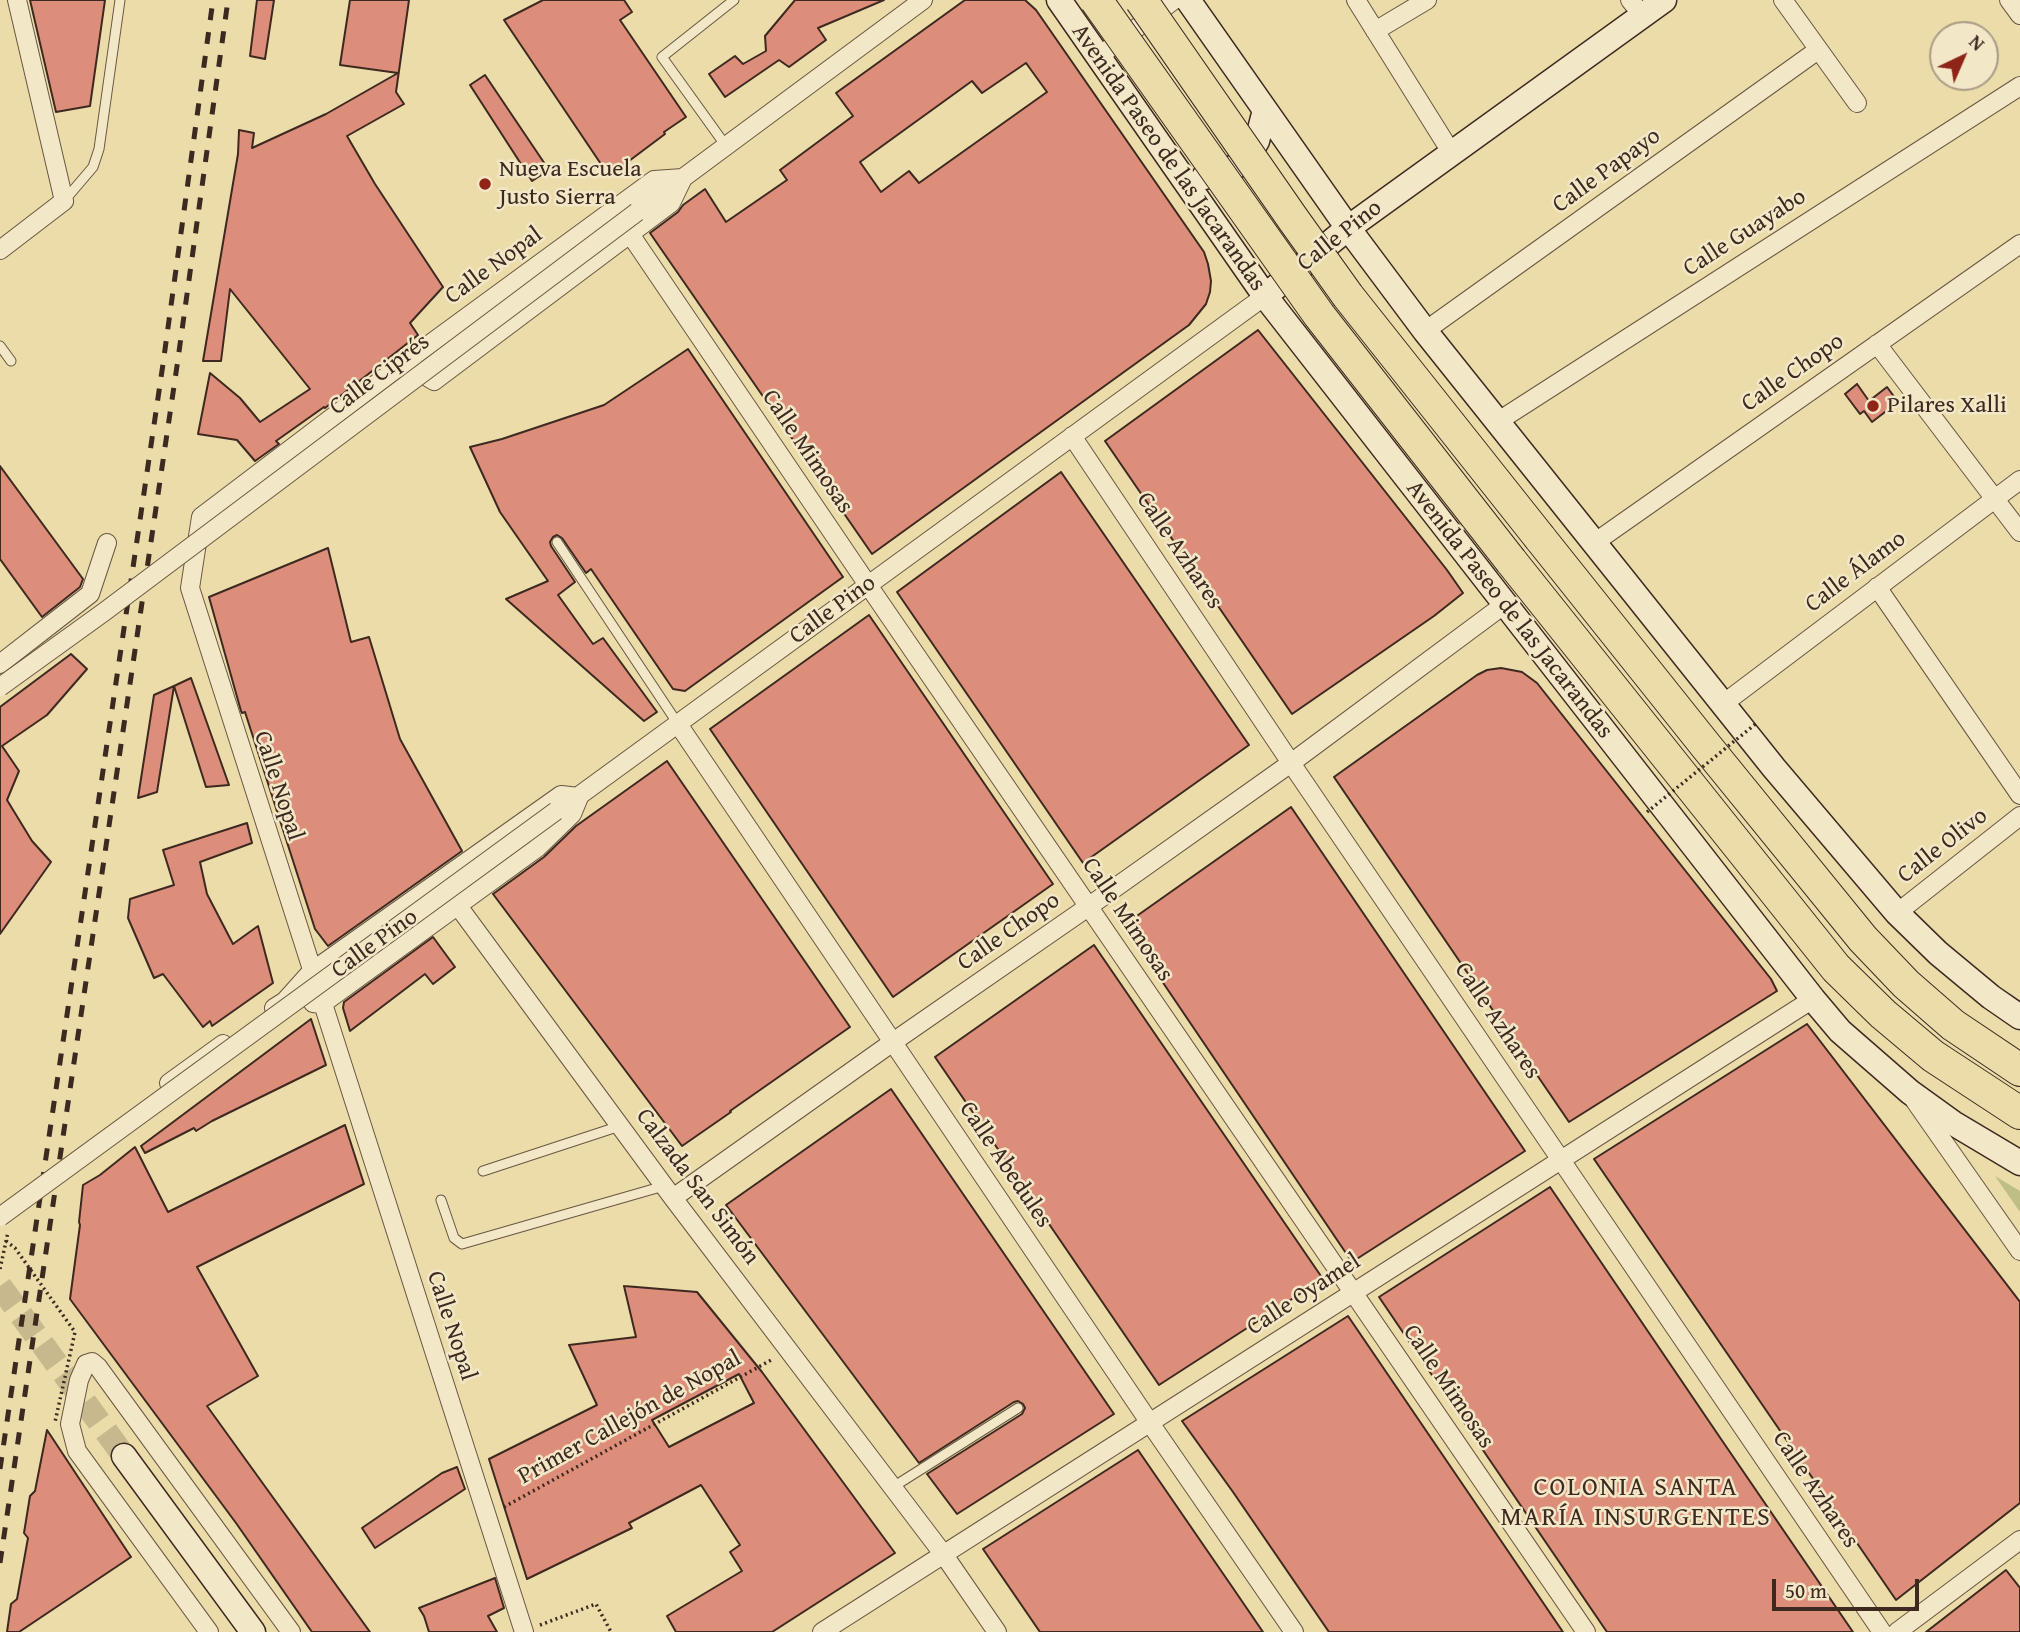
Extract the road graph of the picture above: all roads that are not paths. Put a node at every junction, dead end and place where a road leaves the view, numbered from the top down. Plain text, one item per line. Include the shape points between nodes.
1 (17, 0) edge
2 (120, 0) edge
3 (734, 0) edge
4 (923, 0) edge
5 (1059, 0) edge
6 (1096, 0) edge
7 (1141, 0) edge
8 (1174, 0) edge
9 (1188, 0) edge
10 (1356, 0) edge
11 (1427, 0) edge
12 (1664, 0) edge
13 (1783, 0) edge
14 (2009, 0) edge
15 (1636, 8) edge
16 (2020, 15) edge
17 (1375, 31) junction
18 (1818, 50) junction
19 (1098, 57) junction
20 (2020, 86) edge
21 (1857, 103) dead end
22 (1265, 110) junction
23 (726, 146) junction
24 (1451, 152) junction
25 (1180, 174) junction
26 (683, 178) junction
27 (64, 201) junction
28 (1348, 228) junction
29 (630, 234) junction
30 (2020, 244) edge
31 (0, 250) edge
32 (1265, 296) junction
33 (1425, 331) junction
34 (1877, 344) junction
35 (0, 346) edge
36 (12, 361) dead end
37 (404, 363) junction
38 (1497, 422) junction
39 (1072, 436) junction
40 (2020, 480) edge
41 (1419, 495) junction
42 (1995, 499) junction
43 (2020, 532) edge
44 (557, 542) dead end
45 (107, 543) dead end
46 (1594, 543) junction
47 (868, 585) junction
48 (1877, 587) junction
49 (1505, 604) junction
50 (0, 664) edge
51 (0, 687) edge
52 (1723, 704) junction
53 (678, 724) junction
54 (1292, 763) junction
55 (2020, 794) edge
56 (579, 797) junction
57 (2020, 816) edge
58 (458, 906) junction
59 (1088, 907) junction
60 (1897, 913) junction
61 (312, 972) junction
62 (1813, 999) junction
63 (285, 1001) junction
64 (322, 1004) junction
65 (2020, 1017) edge
66 (892, 1042) junction
67 (2020, 1070) edge
68 (1910, 1092) junction
69 (2020, 1113) edge
70 (620, 1126) junction
71 (101, 1133) dead end
72 (1561, 1158) junction
73 (2020, 1163) edge
74 (483, 1171) dead end
75 (669, 1192) junction
76 (442, 1200) dead end
77 (0, 1217) edge
78 (2020, 1251) edge
79 (1353, 1292) junction
80 (1018, 1408) dead end
81 (1150, 1423) junction
82 (124, 1456) tunnel mouth
83 (893, 1487) junction
84 (2020, 1539) edge
85 (944, 1555) junction
86 (209, 1632) edge
87 (253, 1632) edge
88 (291, 1632) edge
89 (524, 1632) edge
90 (822, 1632) edge
91 (997, 1632) edge
92 (1294, 1632) edge
93 (1586, 1632) edge
94 (1882, 1632) edge
95 (1897, 1632) edge

1 - 27 street
2 - 27 lane via 99,149 93,167
3 - 23 lane via 662,57
4 - 23 street, Calle Ciprés
5 - 19 main road, Avenida Paseo de las Jacarandas
6 - 69 highway, bridge via 1319,315 1836,968 1933,1056
7 - 67 highway, bridge via 1348,296 1864,939 1906,984 1954,1025
8 - 19 street
9 - 22 main road
10 - 17 street
11 - 17 street
12 - 15 main road, Calle Pino
13 - 18 street
14 - 16 street
15 - 24 main road, Calle Pino
17 - 24 street
18 - 21 street
18 - 33 street, Calle Papayo
19 - 25 main road, Avenida Paseo de las Jacarandas
20 - 38 street, Calle Guayabo
22 - 25 main road via 1257,141 1238,164 1210,177
22 - 28 main road
23 - 26 street, Calle Ciprés
24 - 28 main road, Calle Pino
25 - 32 main road, Avenida Paseo de las Jacarandas
26 - 29 street via 671,203
26 - 37 street, Calle Nopal via 654,180
26 - 51 street, Calle Ciprés, bridge
27 - 31 street
28 - 32 main road, Calle Pino
28 - 33 main road
29 - 37 street via 433,381
29 - 47 street, Calle Mimosas
30 - 34 street, Calle Chopo
32 - 39 street, Calle Pino
32 - 41 main road, Avenida Paseo de las Jacarandas
33 - 38 main road
34 - 42 street
34 - 46 street, Calle Chopo
35 - 36 lane
37 - 61 street, Calle Nopal via 201,517 190,588
38 - 41 main road via 1464,436 1434,459 1421,478
38 - 46 main road
39 - 47 street, Calle Pino
39 - 54 street, Calle Azhares
40 - 42 street, Calle Álamo
41 - 49 main road, Avenida Paseo de las Jacarandas
42 - 43 street
42 - 48 street, Calle Álamo
44 - 53 lane
45 - 50 street via 90,594
46 - 52 main road
47 - 53 street, Calle Pino
47 - 59 street, Calle Mimosas
48 - 52 street, Calle Álamo
48 - 55 street
49 - 54 street, Calle Chopo
49 - 62 main road, Avenida Paseo de las Jacarandas
52 - 60 main road
53 - 56 street, Calle Pino
53 - 66 street, Calle Abedules
54 - 59 street, Calle Chopo
54 - 72 street, Calle Azhares
56 - 58 street via 572,814 537,848
56 - 61 street via 561,795
56 - 77 street, Calle Pino, bridge
57 - 60 street, Calle Olivo
58 - 64 street
58 - 70 street, Calzada San Simón
59 - 66 street, Calle Chopo
59 - 79 street, Calle Mimosas
60 - 65 main road via 1938,953
61 - 63 street
61 - 64 street, Calle Nopal
62 - 68 main road, Avenida Paseo de las Jacarandas via 1840,1031
62 - 72 street, Calle Oyamel
63 - 64 street
63 - 71 street
64 - 89 street, Calle Nopal
66 - 75 street, Calle Chopo
66 - 81 street, Calle Abedules
68 - 73 main road, Avenida Paseo de las Jacarandas
68 - 78 street
70 - 74 lane
70 - 75 street, Calzada San Simón
72 - 79 street, Calle Oyamel
72 - 94 street, Calle Azhares
75 - 76 lane via 462,1244 454,1238
75 - 83 street, Calzada San Simón
79 - 81 street, Calle Oyamel
79 - 93 street, Calle Mimosas
80 - 83 lane
81 - 85 street, Calle Oyamel
81 - 92 street, Calle Abedules
82 - 87 main road
83 - 85 street, Calzada San Simón
84 - 95 street
85 - 90 street, Calle Oyamel
85 - 91 street, Calzada San Simón
86 - 88 street via 77,1451 71,1424 86,1364 98,1367

